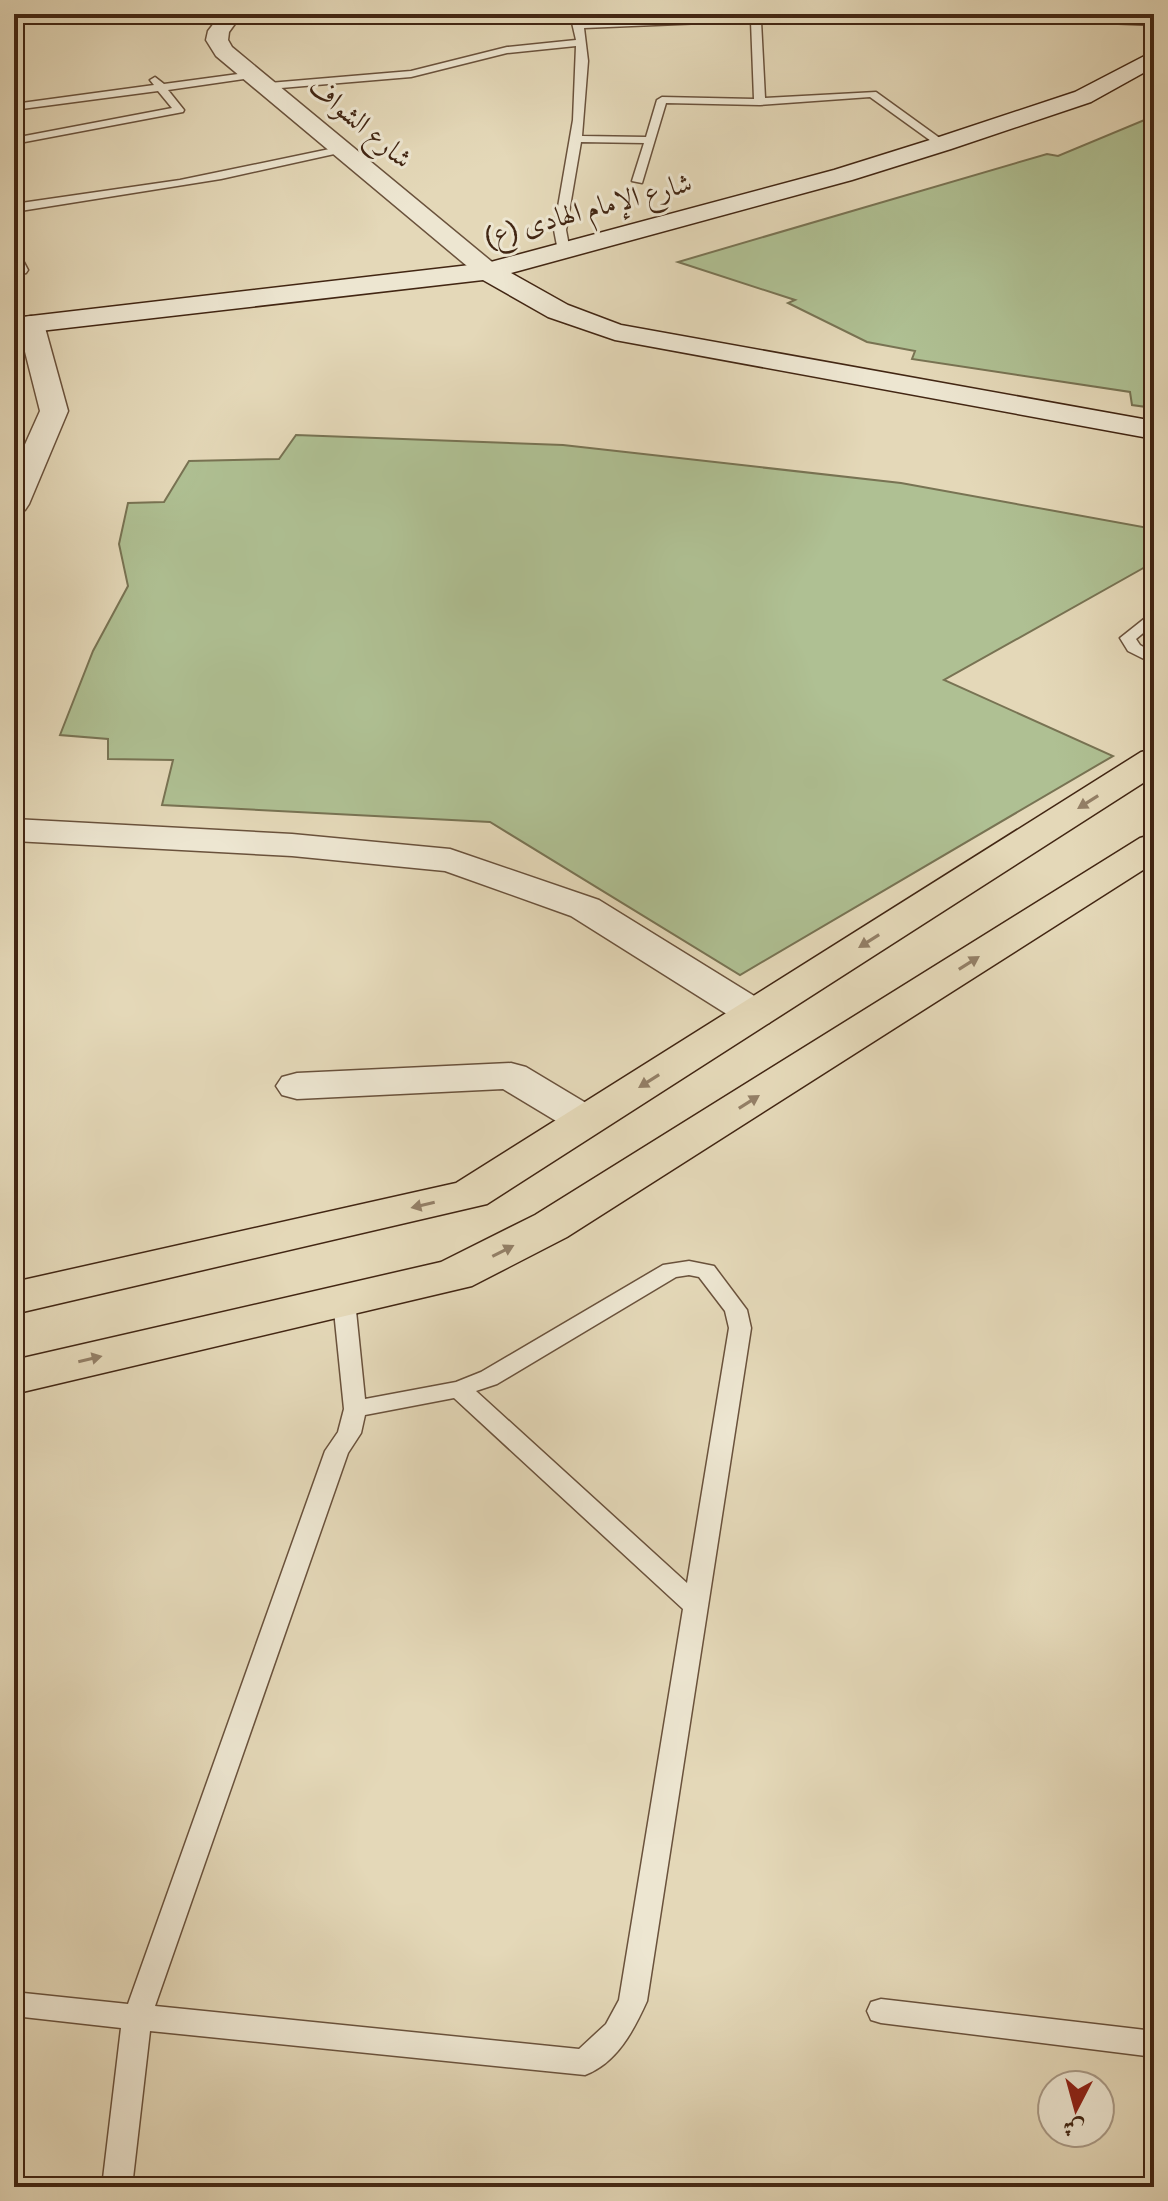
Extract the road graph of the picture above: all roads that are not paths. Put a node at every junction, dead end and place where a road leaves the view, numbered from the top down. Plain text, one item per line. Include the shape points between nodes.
1 (232, 14) edge
2 (939, 14) edge
3 (965, 14) edge
4 (811, 15) edge
5 (756, 18) junction
6 (577, 19) edge
7 (1154, 22) edge
8 (582, 42) junction
9 (1154, 58) edge
10 (151, 75) dead end
11 (1154, 77) edge
12 (261, 81) junction
13 (161, 85) junction
14 (760, 102) junction
15 (14, 107) edge
16 (573, 139) junction
17 (650, 140) junction
18 (14, 141) edge
19 (942, 144) junction
20 (344, 149) junction
21 (638, 181) dead end
22 (14, 208) edge
23 (564, 251) junction
24 (14, 254) edge
25 (14, 272) edge
26 (498, 276) junction
27 (23, 332) edge
28 (1154, 430) edge
29 (15, 500) edge
30 (1154, 616) edge
31 (1154, 659) edge
32 (1154, 760) edge
33 (14, 830) edge
34 (1154, 846) edge
35 (755, 1014) junction
36 (297, 1086) dead end
37 (586, 1121) junction
38 (14, 1298) edge
39 (344, 1301) junction
40 (14, 1377) edge
41 (459, 1389) junction
42 (355, 1409) junction
43 (696, 1606) junction
44 (14, 2004) edge
45 (881, 2011) dead end
46 (137, 2017) junction
47 (1154, 2044) edge
48 (117, 2187) edge

1 - 12 street, شارع الشواف via 217,40
2 - 4 lane
3 - 7 lane
4 - 5 lane
5 - 6 lane
5 - 14 lane
6 - 8 lane
8 - 12 lane via 507,50 411,74
8 - 16 lane
9 - 19 main road, شارع الإمام الهادی (ع) via 1083,97
10 - 13 lane
11 - 26 main road, شارع الإمام الهادی (ع) via 1106,104 864,184
12 - 13 lane
12 - 20 street, شارع الشواف
13 - 15 lane
13 - 18 lane via 179,110
14 - 17 lane via 662,100
14 - 19 lane via 872,94
16 - 17 lane
16 - 23 lane via 560,230
17 - 21 lane
19 - 23 main road, شارع الإمام الهادی (ع)
20 - 22 lane via 167,187
20 - 26 street, شارع الشواف
23 - 26 main road, شارع الإمام الهادی (ع)
24 - 25 lane via 22,270
26 - 27 main road, شارع الإمام الهادی (ع)
26 - 28 main road via 558,311 615,332
27 - 29 street via 54,411
30 - 31 lane via 1128,638 1134,648
32 -> 35 main road
33 - 35 street via 292,845 450,860 585,908
39 -> 34 main road via 455,1275 551,1226
35 -> 37 main road
36 - 37 street via 511,1076
37 -> 38 main road via 471,1194
40 -> 39 main road
39 - 42 lane
41 - 42 lane
41 - 43 lane
41 - 43 lane via 489,1378 671,1270 706,1271 736,1310 740,1328
42 - 46 lane
43 - 46 lane via 633,2001 616,2033 585,2062
44 - 46 lane
45 - 47 lane
46 - 48 lane

